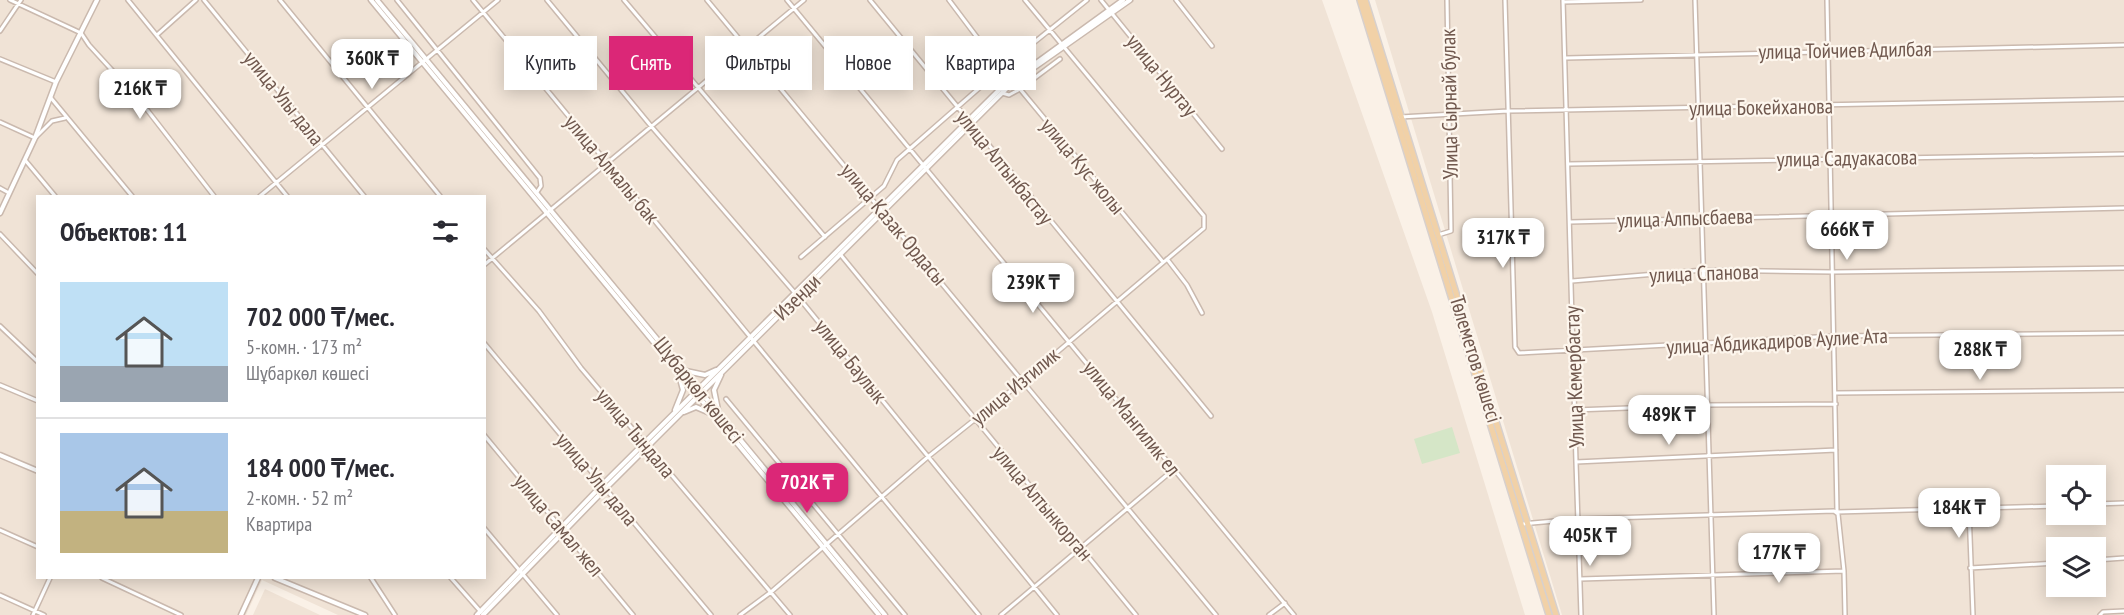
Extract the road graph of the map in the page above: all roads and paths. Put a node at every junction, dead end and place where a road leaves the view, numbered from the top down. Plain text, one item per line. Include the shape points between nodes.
1 (10, 0) edge
2 (97, 0) edge
3 (128, 0) edge
4 (196, 0) edge
5 (204, 0) edge
6 (280, 0) edge
7 (371, 0) edge
8 (377, 0) edge
9 (397, 0) edge
10 (473, 0) edge
11 (498, 0) edge
12 (548, 0) edge
13 (624, 0) edge
14 (707, 0) edge
15 (787, 0) edge
16 (804, 0) edge
17 (870, 0) edge
18 (949, 0) edge
19 (1025, 0) edge
20 (1087, 0) edge
21 (1101, 0) edge
22 (1123, 0) edge
23 (1130, 0) edge
24 (1176, 0) edge
25 (1360, 0) edge
26 (1365, 0) edge
27 (1447, 0) edge
28 (1505, 0) edge
29 (1641, 0) edge
30 (1695, 0) edge
31 (1827, 0) edge
32 (1563, 1) edge
33 (20, 2) edge
34 (794, 8) junction
35 (1110, 11) junction
36 (483, 12) junction
37 (1049, 29) junction
38 (0, 31) edge
39 (81, 33) junction
40 (158, 34) junction
41 (738, 36) edge
42 (760, 36) edge
43 (976, 36) edge
44 (1036, 40) edge
45 (1062, 45) junction
46 (2124, 45) edge
47 (1212, 46) dead end
48 (437, 48) junction
49 (1828, 51) junction
50 (1697, 53) junction
51 (1566, 58) junction
52 (0, 59) edge
53 (1060, 59) dead end
54 (424, 60) junction
55 (1036, 76) edge
56 (705, 81) edge
57 (56, 82) junction
58 (696, 88) junction
59 (783, 90) edge
60 (976, 90) edge
61 (1017, 90) edge
62 (1022, 90) edge
63 (1000, 91) junction
64 (50, 97) junction
65 (2124, 99) edge
66 (1830, 106) junction
67 (956, 107) junction
68 (366, 108) junction
69 (1698, 109) junction
70 (1508, 111) junction
71 (1567, 111) junction
72 (1448, 113) junction
73 (1400, 117) junction
74 (65, 118) junction
75 (0, 122) edge
76 (969, 122) junction
77 (651, 126) junction
78 (35, 138) junction
79 (322, 145) junction
80 (911, 148) junction
81 (1222, 149) dead end
82 (2124, 154) edge
83 (1832, 159) junction
84 (25, 160) junction
85 (1700, 161) junction
86 (607, 162) junction
87 (1569, 164) junction
88 (926, 166) junction
89 (276, 183) junction
90 (0, 188) edge
91 (537, 192) junction
92 (10, 193) junction
93 (54, 195) edge
94 (131, 195) edge
95 (213, 195) edge
96 (261, 195) edge
97 (286, 195) edge
98 (363, 195) edge
99 (439, 195) edge
100 (872, 196) junction
101 (2124, 208) edge
102 (882, 209) junction
103 (548, 210) junction
104 (0, 213) edge
105 (1832, 215) junction
106 (1703, 217) junction
107 (1570, 222) junction
108 (0, 234) edge
109 (1438, 235) junction
110 (825, 237) junction
111 (486, 251) edge
112 (839, 253) junction
113 (801, 257) dead end
114 (492, 258) junction
115 (1165, 261) junction
116 (486, 263) edge
117 (2124, 268) edge
118 (1704, 270) junction
119 (36, 272) edge
120 (1833, 272) junction
121 (1572, 281) junction
122 (797, 295) junction
123 (1116, 303) junction
124 (1202, 313) dead end
125 (0, 326) edge
126 (2124, 333) edge
127 (1835, 336) junction
128 (753, 339) junction
129 (1070, 341) junction
130 (486, 345) edge
131 (1706, 345) junction
132 (1574, 351) junction
133 (36, 360) edge
134 (678, 367) junction
135 (721, 370) junction
136 (1023, 381) junction
137 (0, 385) edge
138 (2124, 390) edge
139 (698, 392) junction
140 (1836, 393) junction
141 (726, 399) dead end
142 (36, 400) edge
143 (1836, 404) junction
144 (1707, 405) junction
145 (1575, 410) junction
146 (1211, 416) dead end
147 (674, 417) junction
148 (719, 417) junction
149 (975, 420) junction
150 (486, 437) edge
151 (646, 444) junction
152 (1836, 450) junction
153 (0, 454) edge
154 (1709, 455) junction
155 (929, 456) junction
156 (1576, 462) junction
157 (1174, 469) junction
158 (36, 470) edge
159 (603, 487) junction
160 (882, 496) junction
161 (2124, 502) edge
162 (2106, 503) edge
163 (2046, 506) edge
164 (1127, 510) junction
165 (1969, 510) junction
166 (1837, 512) junction
167 (1712, 515) junction
168 (1577, 519) junction
169 (1524, 523) junction
170 (562, 529) junction
171 (0, 530) edge
172 (486, 530) edge
173 (837, 534) junction
174 (824, 545) junction
175 (36, 546) edge
176 (1080, 547) junction
177 (2124, 558) edge
178 (2106, 559) edge
179 (2046, 563) edge
180 (1970, 568) junction
181 (1844, 571) junction
182 (521, 572) junction
183 (1713, 576) junction
184 (50, 579) edge
185 (104, 579) edge
186 (258, 579) edge
187 (277, 579) edge
188 (372, 579) edge
189 (452, 579) edge
190 (1580, 579) junction
191 (1034, 586) junction
192 (771, 591) junction
193 (0, 595) edge
194 (1285, 603) junction
195 (35, 610) junction
196 (2124, 611) edge
197 (481, 614) edge
198 (33, 615) edge
199 (44, 615) edge
200 (181, 615) edge
201 (241, 615) edge
202 (365, 615) edge
203 (395, 615) edge
204 (557, 615) edge
205 (633, 615) edge
206 (711, 615) edge
207 (740, 615) edge
208 (790, 615) edge
209 (879, 615) edge
210 (885, 615) edge
211 (905, 615) edge
212 (979, 615) edge
213 (1001, 615) edge
214 (1057, 615) edge
215 (1136, 615) edge
216 (1216, 615) edge
217 (1269, 615) edge
218 (1294, 615) edge
219 (1549, 615) edge
220 (1556, 615) edge
221 (1581, 615) edge
222 (1714, 615) edge
223 (1845, 615) edge
224 (1973, 615) edge
225 (2100, 615) edge

1 - 33 street
2 - 39 street
3 - 40 street
4 - 40 street
5 - 79 street, улица Улы дала
6 - 68 street
7 - 54 street, Шұбаркөл көшесі
8 - 54 street, Шұбаркөл көшесі
9 - 48 street, Шұбаркөл көшесі
10 - 36 street, улица Алмалы бак
11 - 36 street
12 - 77 street, улица Баулык
13 - 58 street
14 - 41 street, улица Казак Ордасы
15 - 34 street, улица Мангилик ел
16 - 34 street
17 - 67 street, улица Алтынбастау
18 - 43 street
19 - 37 street, улица Изгилик
20 - 37 street
21 - 35 street, улица Нуртау
22 - 35 street, Изенди
23 - 35 street, Изенди
24 - 47 street
25 - 73 main road, Төлеметов көшесі
26 - 73 main road, Төлеметов көшесі
27 - 72 street, Улица Сырнай булак
28 - 70 street
29 - 32 street
30 - 50 street
31 - 49 street
32 - 51 street, Улица Кемербастау
33 - 38 street
33 - 39 street
34 - 42 street
34 - 80 street, улица Мангилик ел
35 - 45 street, Изенди
35 - 81 street, улица Нуртау
36 - 48 street
36 - 86 street, улица Алмалы бак
37 - 44 street
37 - 45 street, улица Изгилик
39 - 57 street
39 - 95 street
40 - 89 street
45 - 63 street, Изенди
45 - 115 street, улица Изгилик via 1204,216 1204,228
46 - 49 street, улица Тойчиев Адилбая
48 - 54 street
48 - 91 street, Шұбаркөл көшесі via 542,182
49 - 50 street, улица Тойчиев Адилбая
49 - 66 street
50 - 51 street, улица Тойчиев Адилбая
50 - 69 street
51 - 71 street, Улица Кемербастау
52 - 57 street
53 - 55 street
54 - 68 street
54 - 91 street, Шұбаркөл көшесі
54 - 103 street, Шұбаркөл көшесі
56 - 58 street
57 - 64 street
58 - 77 street
58 - 110 street
59 - 100 street, улица Казак Ордасы
60 - 67 street
61 - 63 street via 1009,95
62 - 115 street, улица Кус жолы
63 - 76 street, Изенди
64 - 74 street
64 - 78 street
65 - 66 street, улица Бокейханова
66 - 69 street, улица Бокейханова
66 - 83 street
67 - 76 street, улица Алтынбастау
67 - 80 street
68 - 79 street
68 - 99 street
69 - 71 street, улица Бокейханова
69 - 85 street
70 - 71 street, улица Бокейханова
70 - 72 street, улица Бокейханова
70 - 132 street, улица Абдикадиров Аулие Ата via 1515,347 1519,353
71 - 87 street, Улица Кемербастау
72 - 73 street, улица Бокейханова
72 - 109 street, Улица Сырнай булак via 1451,231
73 - 109 main road, Төлеметов көшесі
73 - 169 main road, Төлеметов көшесі
74 - 78 street via 52,121
74 - 94 street
75 - 78 street
76 - 88 street, Изенди
76 - 123 street, улица Алтынбастау
77 - 86 street
77 - 122 street, улица Баулык
78 - 84 street
79 - 89 street
79 - 98 street, улица Улы дала
80 - 88 street, улица Мангилик ел
80 - 100 street via 897,159 888,181
82 - 83 street, улица Садуакасова
83 - 85 street, улица Садуакасова
83 - 105 street
84 - 92 street
84 - 93 street
85 - 87 street, улица Садуакасова
85 - 106 street
86 - 103 street
86 - 128 street, улица Алмалы бак
87 - 107 street, Улица Кемербастау
88 - 102 street, Изенди
88 - 129 street, улица Мангилик ел
89 - 96 street
89 - 97 street
90 - 92 street
91 - 103 street, Шұбаркөл көшесі
92 - 104 street
100 - 102 street, улица Казак Ордасы
100 - 110 street
101 - 105 street, улица Алпысбаева
102 - 112 street, Изенди
102 - 136 street, улица Казак Ордасы
103 - 114 street
103 - 134 street, Шұбаркөл көшесі
105 - 106 street, улица Алпысбаева
105 - 120 street
106 - 107 street, улица Алпысбаева
106 - 118 street
107 - 121 street, Улица Кемербастау
108 - 119 street
109 - 169 main road, Төлеметов көшесі
110 - 113 street
111 - 114 street, улица Тындала
112 - 122 street, Изенди
112 - 149 street, улица Алтынкорган
114 - 116 street
114 - 151 street, улица Тындала
115 - 123 street, улица Изгилик
115 - 124 street, улица Кус жолы via 1187,285
117 - 120 street, улица Спанова
118 - 120 street, улица Спанова
118 - 121 street, улица Спанова
118 - 131 street
120 - 127 street
121 - 132 street, Улица Кемербастау
122 - 128 street, Изенди
122 - 155 street, улица Баулык
123 - 129 street, улица Изгилик
123 - 146 street, улица Алтынбастау
125 - 133 street
126 - 127 street, улица Абдикадиров Аулие Ата
127 - 131 street, улица Абдикадиров Аулие Ата
127 - 140 street
128 - 135 street, Изенди
128 - 160 street, улица Алмалы бак
129 - 136 street, улица Изгилик
129 - 157 street, улица Мангилик ел
130 - 159 street, улица Улы дала
131 - 132 street, улица Абдикадиров Аулие Ата
131 - 144 street
132 - 145 street, Улица Кемербастау
134 - 135 street via 697,375
134 - 139 street, Шұбаркөл көшесі
134 - 147 street via 683,390
135 - 139 street, Изенди
135 - 148 street via 714,390
136 - 149 street, улица Изгилик
136 - 164 street, улица Казак Ордасы
137 - 142 street
138 - 140 street
139 - 147 street, Изенди
139 - 148 street, Шұбаркөл көшесі
140 - 143 street
141 - 173 street
143 - 144 street
143 - 152 street
144 - 145 street
144 - 154 street
145 - 156 street, Улица Кемербастау
147 - 148 street via 696,407
147 - 151 street, Изенди
148 - 174 street, Шұбаркөл көшесі
149 - 155 street, улица Изгилик
149 - 176 street, улица Алтынкорган
150 - 170 street, улица Самал жел
151 - 159 street, Изенди
151 - 192 street, улица Тындала
152 - 154 street
152 - 166 street
153 - 158 street
154 - 156 street
154 - 167 street
155 - 160 street, улица Изгилик
155 - 191 street, улица Баулык
156 - 168 street, Улица Кемербастау
157 - 164 street
157 - 194 street, улица Мангилик ел
159 - 170 street, Изенди
159 - 206 street, улица Улы дала
160 - 173 street, улица Изгилик
160 - 212 street, улица Алмалы бак
161 - 162 street
163 - 165 street
164 - 176 street
164 - 216 street, улица Казак Ордасы
165 - 166 street
165 - 180 street
166 - 167 street
166 - 181 street
167 - 168 street
167 - 183 street
168 - 169 street
168 - 190 street, Улица Кемербастау
169 - 219 main road, Төлеметов көшесі
169 - 220 main road, Төлеметов көшесі
170 - 182 street, Изенди
170 - 205 street, улица Самал жел
171 - 175 street
172 - 182 street
173 - 174 street, улица Изгилик
173 - 211 street
174 - 192 street, улица Изгилик
174 - 209 street, Шұбаркөл көшесі
174 - 210 street, Шұбаркөл көшесі
176 - 191 street
176 - 215 street, улица Алтынкорган
177 - 178 street
179 - 180 street
180 - 224 street
181 - 183 street
181 - 223 street
182 - 197 street, Изенди
182 - 204 street
183 - 190 street
183 - 222 street
184 - 195 street
185 - 200 street
186 - 201 street
187 - 202 street
188 - 203 street
189 - 197 street
190 - 221 street, Улица Кемербастау
191 - 213 street
191 - 214 street, улица Баулык
192 - 207 street, улица Изгилик
192 - 208 street, улица Тындала
193 - 195 street
194 - 217 street
194 - 218 street, улица Мангилик ел
195 - 198 street
195 - 199 street
196 - 225 street

